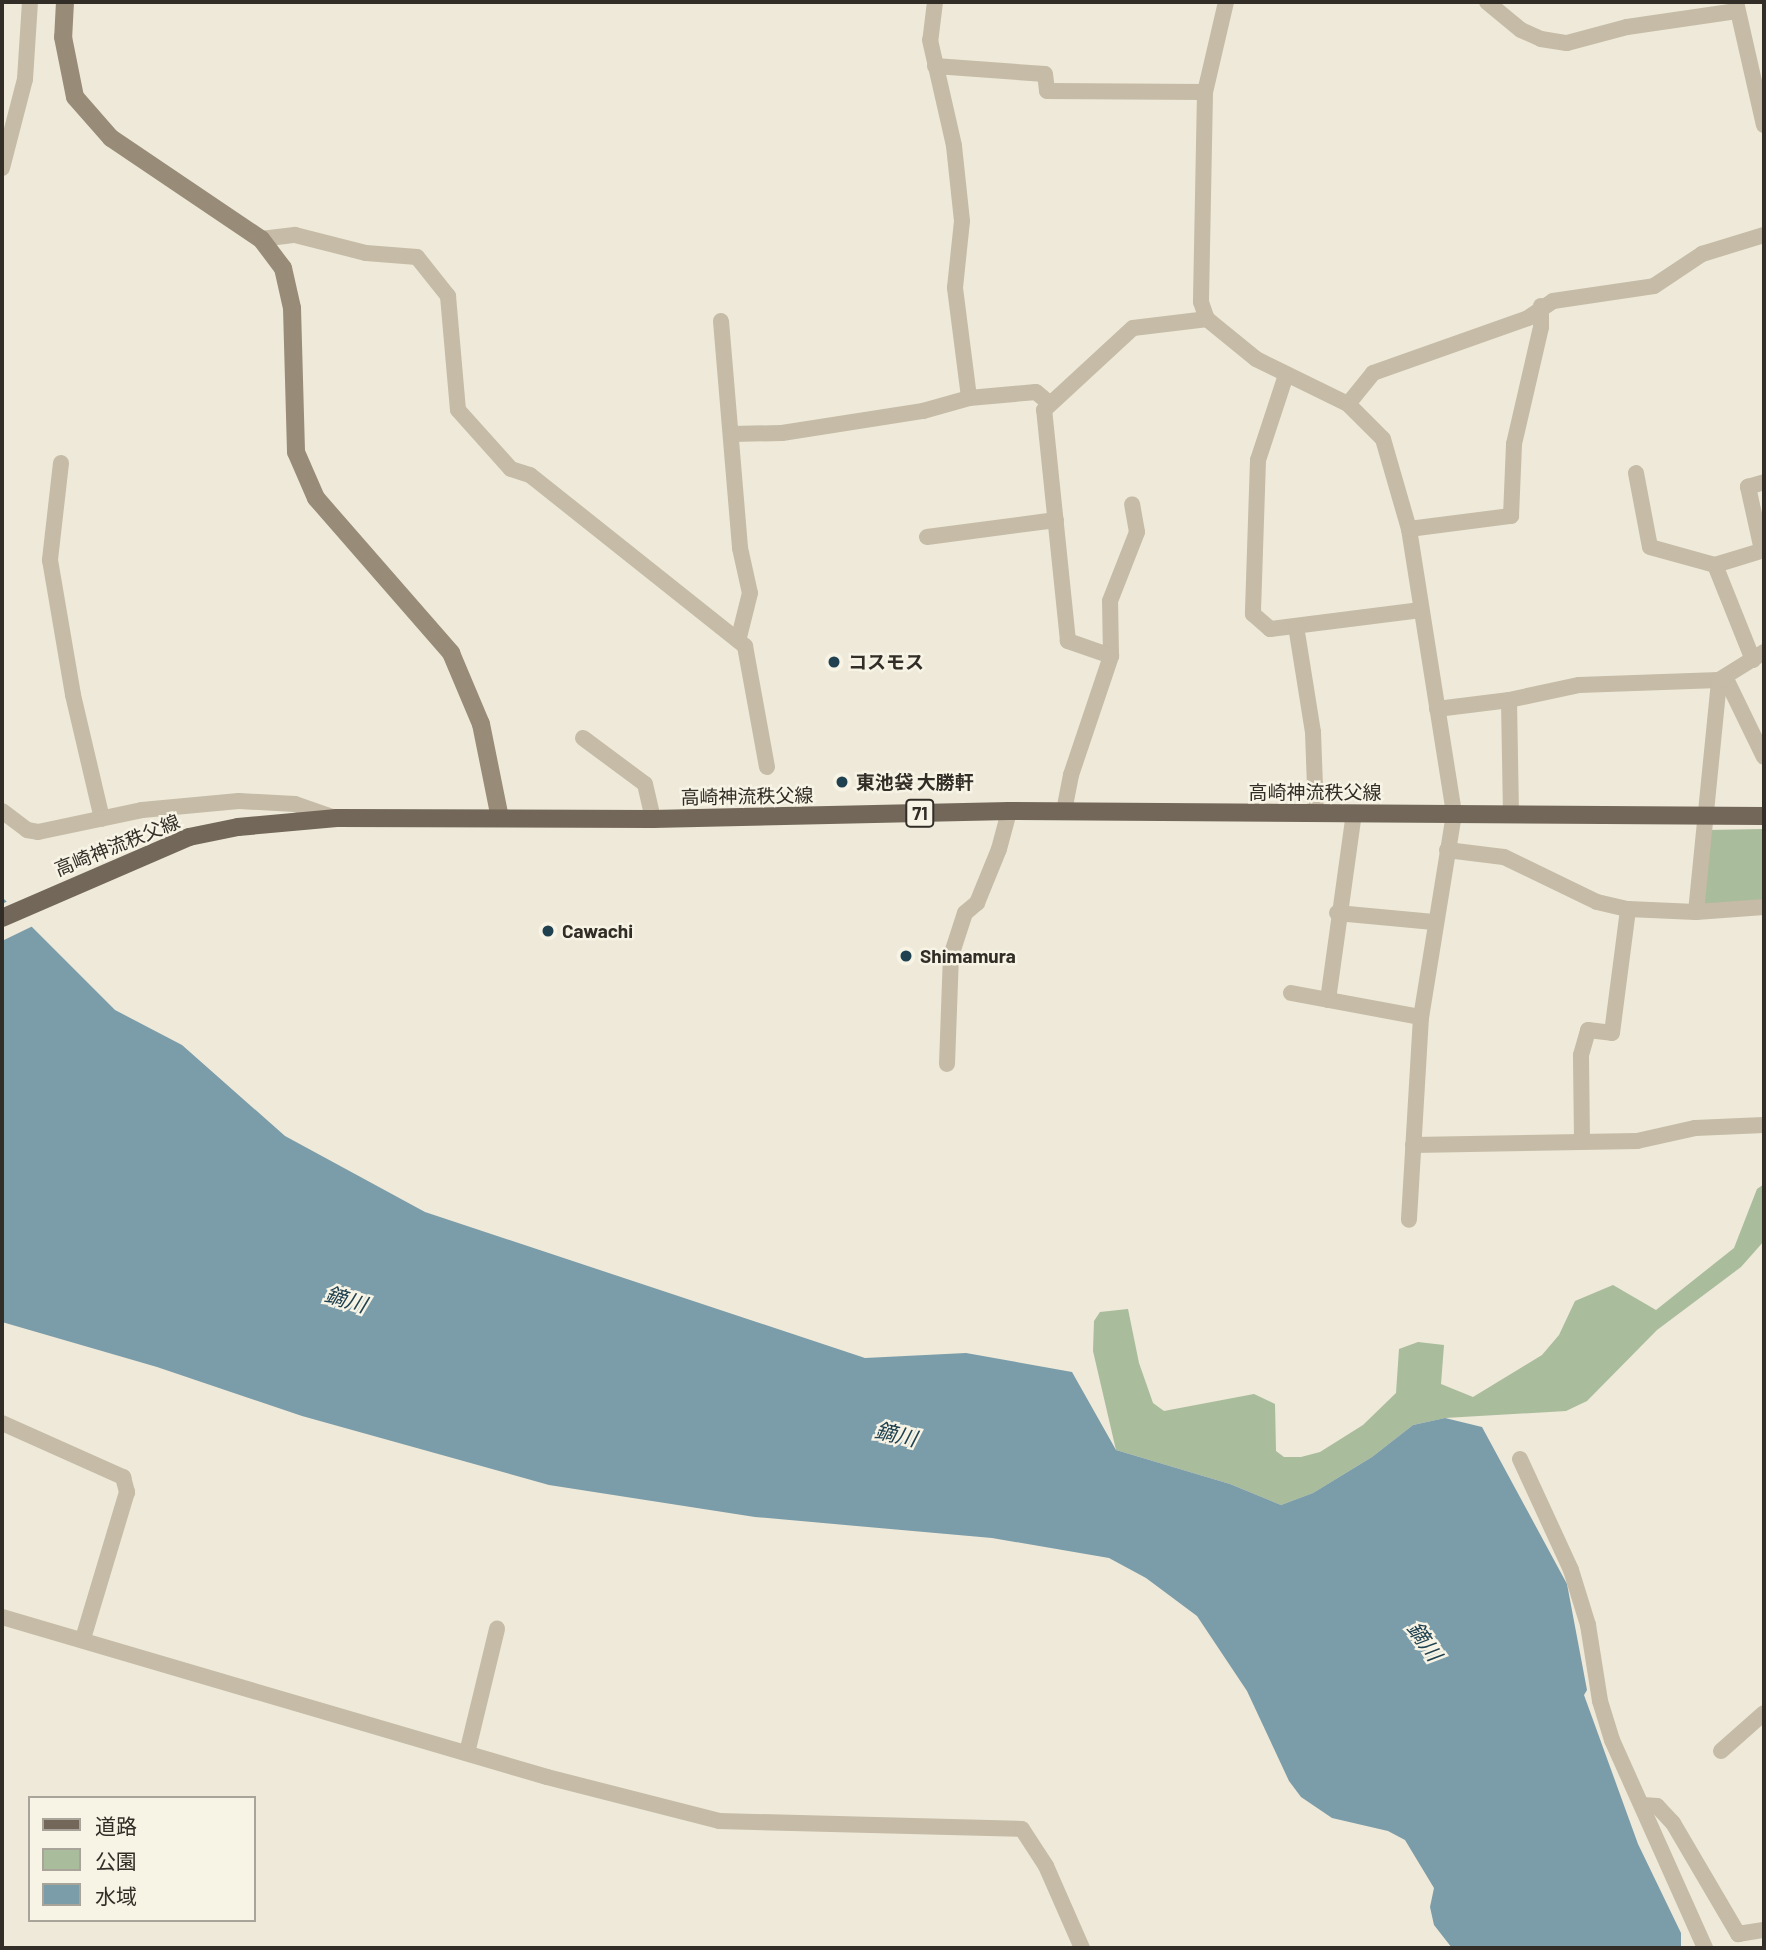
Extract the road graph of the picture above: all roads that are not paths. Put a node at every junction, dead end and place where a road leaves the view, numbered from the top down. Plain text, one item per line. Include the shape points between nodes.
1 (30, 2) edge
2 (65, 2) edge
3 (935, 2) edge
4 (1226, 2) edge
5 (1487, 2) edge
6 (1736, 6) edge
7 (934, 66) junction
8 (1759, 85) edge
9 (1205, 92) junction
10 (1764, 125) edge
11 (2, 168) edge
12 (1764, 235) edge
13 (261, 239) junction
14 (1541, 306) junction
15 (1207, 318) junction
16 (721, 321) dead end
17 (1286, 375) junction
18 (969, 398) junction
19 (1048, 402) junction
20 (1348, 404) junction
21 (731, 434) junction
22 (61, 463) dead end
23 (1636, 473) dead end
24 (1764, 482) edge
25 (1132, 503) dead end
26 (1056, 520) junction
27 (1409, 529) junction
28 (927, 537) dead end
29 (1763, 550) edge
30 (1715, 565) junction
31 (1421, 611) junction
32 (1296, 625) junction
33 (738, 640) junction
34 (1111, 656) junction
35 (1758, 656) edge
36 (1719, 680) junction
37 (1509, 700) junction
38 (1437, 709) junction
39 (583, 738) dead end
40 (1764, 757) edge
41 (766, 767) dead end
42 (2, 811) edge
43 (1009, 811) junction
44 (1064, 811) junction
45 (1316, 813) junction
46 (1354, 813) junction
47 (1454, 814) junction
48 (1511, 815) junction
49 (1764, 816) edge
50 (337, 818) junction
51 (500, 818) junction
52 (1704, 818) junction
53 (102, 819) junction
54 (653, 819) junction
55 (1447, 850) junction
56 (1764, 907) edge
57 (1628, 909) junction
58 (1696, 912) junction
59 (1337, 913) junction
60 (2, 918) edge
61 (1434, 922) junction
62 (1291, 993) dead end
63 (1328, 1000) junction
64 (1420, 1017) junction
65 (947, 1064) dead end
66 (1764, 1125) edge
67 (1582, 1140) junction
68 (1413, 1145) junction
69 (1409, 1220) dead end
70 (2, 1423) edge
71 (1520, 1459) dead end
72 (2, 1617) edge
73 (497, 1629) dead end
74 (83, 1639) junction
75 (1764, 1713) edge
76 (1721, 1751) dead end
77 (467, 1753) junction
78 (1643, 1805) junction
79 (1764, 1930) edge
80 (1082, 1948) edge
81 (1705, 1948) edge

1 - 11 street via 25,79
2 - 13 street via 63,37 75,97 111,138
3 - 7 street via 930,40
4 - 9 street
5 - 6 street via 1521,30 1541,40 1567,43
6 - 8 street
7 - 9 street via 1045,74 1047,91
7 - 18 street via 954,146 962,221 955,288
8 - 10 street
9 - 15 street via 1199,281
12 - 14 street via 1702,254 1642,290 1567,298
13 - 33 street via 295,234 366,253 418,257 448,296 458,410 471,428 511,468 530,475
13 - 51 street via 283,268 292,308 296,452 316,498 451,653 481,724
14 - 20 street via 1528,318 1373,373
14 - 27 street via 1541,327 1514,444 1511,516
15 - 17 street via 1256,359
15 - 19 street via 1133,328
16 - 21 street
17 - 20 street
17 - 32 street via 1258,460 1258,555 1251,599 1260,623 1270,629
18 - 19 street via 1036,392
18 - 21 street via 923,411 782,433
19 - 26 street via 1044,410
20 - 27 street via 1382,439
21 - 33 street via 740,548 750,593
22 - 53 street via 50,560 73,695
23 - 30 street via 1650,547
24 - 29 street via 1748,487
25 - 34 street via 1137,532 1110,601
26 - 28 street
26 - 34 street via 1068,641
27 - 31 street
29 - 30 street
30 - 35 street
31 - 32 street
31 - 38 street
32 - 45 street via 1313,732
33 - 41 street via 749,659
34 - 44 street via 1070,775
35 - 36 street
36 - 37 street via 1579,685
36 - 40 street via 1728,683
36 - 52 street
37 - 38 street
37 - 48 street
38 - 47 street
39 - 54 street via 645,784
42 - 53 street via 27,830 38,832
43 - 44 main road, 高崎神流秩父線 / 71
43 - 54 main road, 高崎神流秩父線 / 71
43 - 65 street via 999,849 977,902 964,913 951,956
44 - 45 main road, 高崎神流秩父線 / 71
45 - 46 main road, 高崎神流秩父線 / 71
46 - 47 main road, 高崎神流秩父線 / 71
46 - 59 street
47 - 48 main road, 高崎神流秩父線 / 71
47 - 55 street
48 - 52 main road, 高崎神流秩父線 / 71
49 - 52 main road, 高崎神流秩父線 / 71
50 - 51 main road, 高崎神流秩父線 / 71
50 - 53 street via 295,804 239,801 142,810
50 - 60 main road, 高崎神流秩父線 / 71 via 200,834 85,878
51 - 54 main road, 高崎神流秩父線 / 71
52 - 58 street
55 - 57 street via 1504,857 1597,902
55 - 61 street
56 - 58 street
57 - 58 street
57 - 67 street via 1612,1033 1588,1030 1581,1055
59 - 61 street
59 - 63 street
61 - 64 street
62 - 63 street
63 - 64 street
64 - 68 street
66 - 67 street via 1695,1128 1637,1142
67 - 68 street
68 - 69 street
70 - 74 street via 123,1477 127,1492
71 - 78 street via 1571,1570 1588,1625 1600,1702 1612,1740
72 - 74 street
73 - 77 street
74 - 77 street
75 - 76 street
77 - 80 street via 719,1821 1022,1829 1046,1866
78 - 79 street via 1657,1806 1673,1823 1738,1934
78 - 81 street

